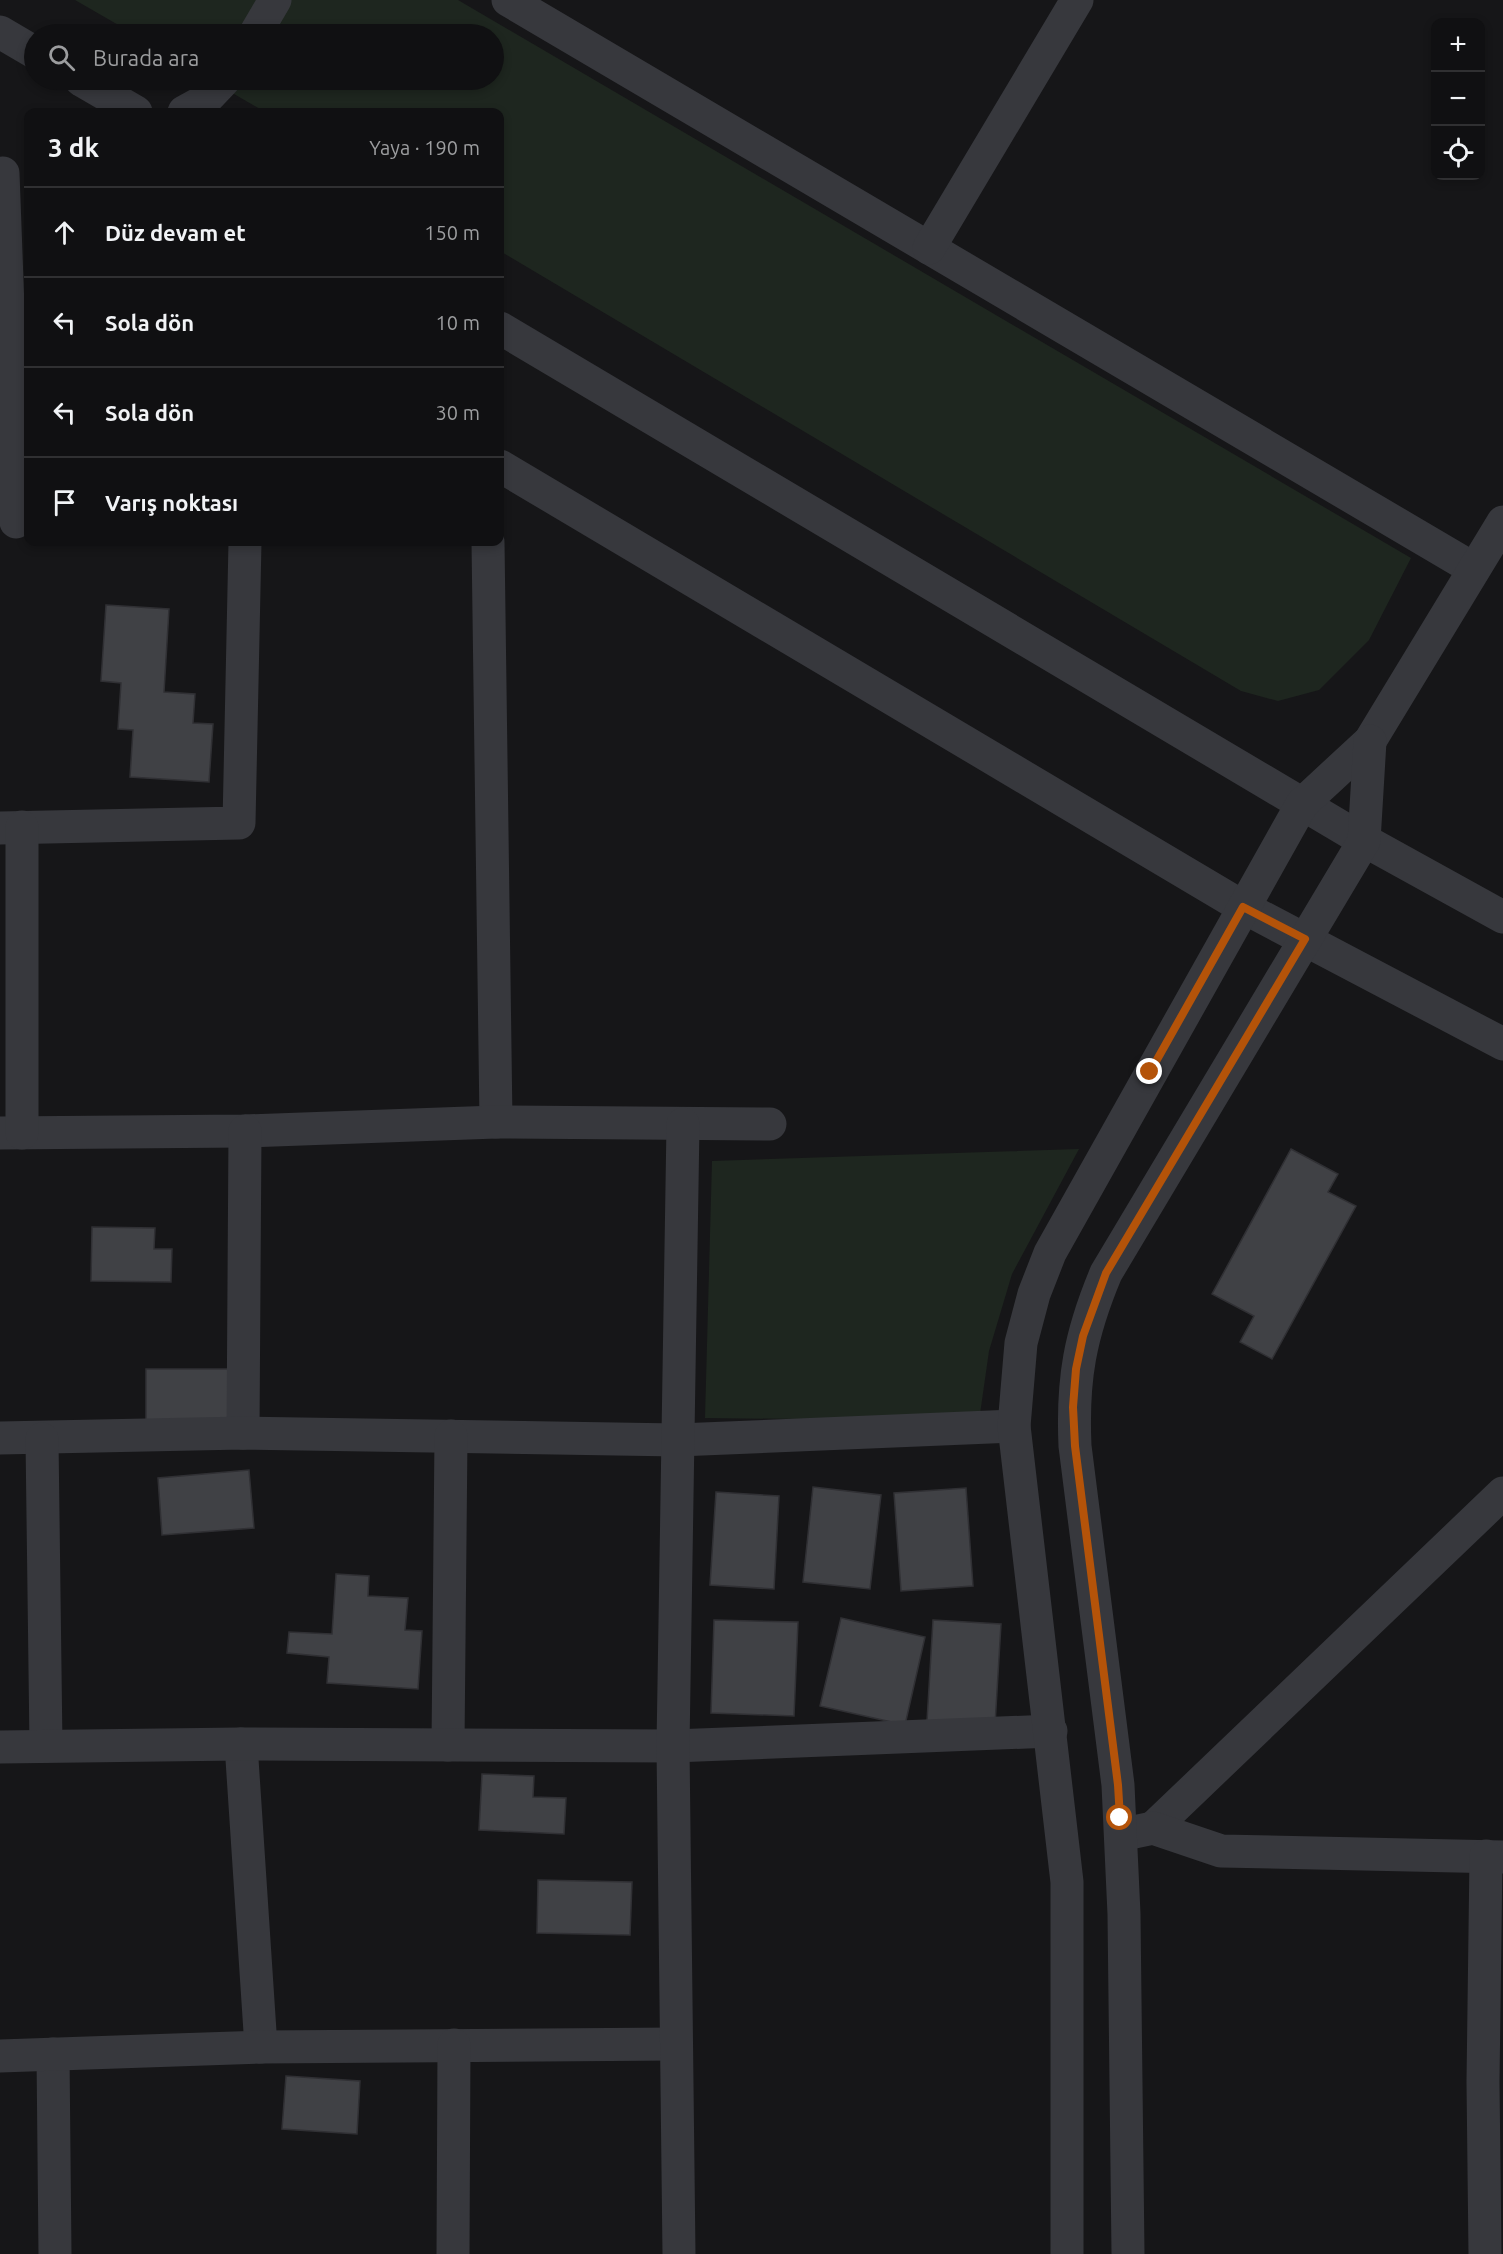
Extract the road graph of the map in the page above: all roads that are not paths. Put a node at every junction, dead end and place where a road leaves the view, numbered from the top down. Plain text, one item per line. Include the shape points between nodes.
1 (275, 0) edge
2 (508, 0) edge
3 (1077, 0) edge
4 (261, 24) edge
5 (0, 32) edge
6 (24, 46) edge
7 (98, 90) edge
8 (214, 90) edge
9 (129, 108) edge
10 (191, 108) edge
11 (11, 177) edge
12 (929, 248) junction
13 (504, 330) edge
14 (504, 468) edge
15 (15, 522) edge
16 (1503, 522) edge
17 (245, 546) edge
18 (488, 546) edge
19 (1474, 569) junction
20 (1370, 741) junction
21 (1302, 804) junction
22 (11, 827) edge
23 (1364, 841) junction
24 (1243, 907) junction
25 (1503, 917) edge
26 (1305, 939) junction
27 (1503, 1044) edge
28 (496, 1122) junction
29 (682, 1124) junction
30 (770, 1124) dead end
31 (244, 1131) junction
32 (11, 1133) edge
33 (1014, 1426) junction
34 (243, 1433) junction
35 (451, 1436) junction
36 (0, 1438) edge
37 (42, 1439) junction
38 (678, 1440) junction
39 (1503, 1493) edge
40 (1051, 1731) junction
41 (241, 1744) junction
42 (448, 1745) junction
43 (46, 1746) junction
44 (674, 1746) junction
45 (0, 1747) edge
46 (1153, 1828) junction
47 (1120, 1835) junction
48 (1495, 1856) edge
49 (676, 2044) junction
50 (454, 2045) junction
51 (261, 2047) junction
52 (53, 2054) junction
53 (0, 2056) edge
54 (1493, 2082) edge
55 (55, 2254) edge
56 (453, 2254) edge
57 (679, 2254) edge
58 (1066, 2254) edge
59 (1128, 2254) edge
60 (1485, 2254) edge

1 - 4 street
2 - 12 street
3 - 12 street
5 - 6 street
7 - 9 street
8 - 10 street
11 - 15 street
12 - 19 street
13 - 21 street
14 - 24 street
16 - 19 street
17 - 22 street via 239,823
18 - 28 street
19 - 20 street
20 - 21 street
20 - 23 street
21 - 23 street
21 - 24 street
22 - 32 street
23 - 25 street
23 - 26 street
24 - 26 street
24 - 33 street via 1050,1253 1021,1343
26 - 27 street
26 - 47 street via 1106,1273 1083,1336 1076,1369 1075,1446 1118,1785
28 - 29 street
28 - 31 street
29 - 30 street
29 - 38 street
31 - 32 street
31 - 34 street
33 - 38 street
33 - 40 street
34 - 35 street
34 - 37 street
35 - 38 street
35 - 42 street
36 - 37 street
37 - 43 street
38 - 44 street
39 - 46 street
40 - 44 street
40 - 58 street via 1067,1882
41 - 42 street
41 - 43 street
41 - 51 street
42 - 44 street
43 - 45 street
44 - 49 street
46 - 47 street
46 - 48 street via 1221,1851
47 - 59 street
48 - 54 street
49 - 50 street
49 - 57 street
50 - 51 street
50 - 56 street
51 - 52 street
52 - 53 street
52 - 55 street
54 - 60 street

